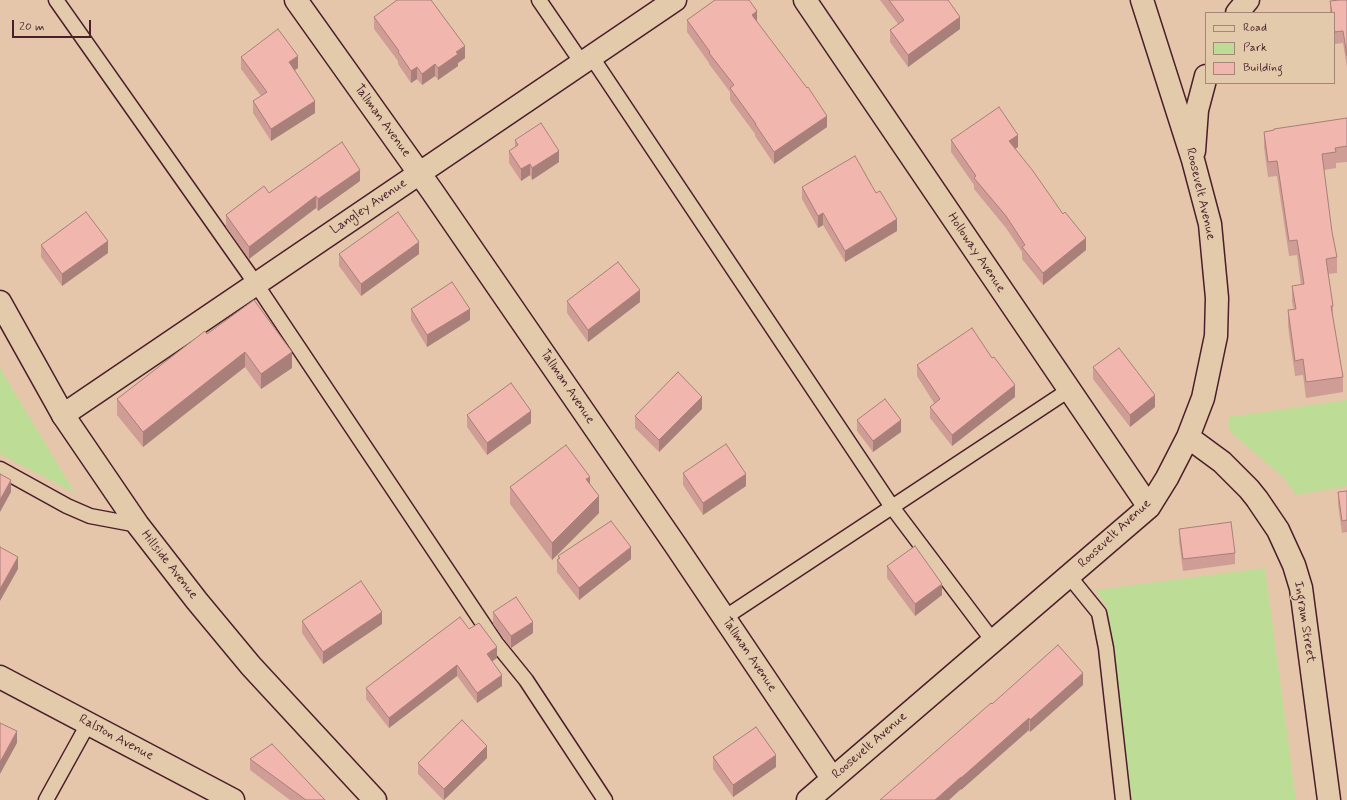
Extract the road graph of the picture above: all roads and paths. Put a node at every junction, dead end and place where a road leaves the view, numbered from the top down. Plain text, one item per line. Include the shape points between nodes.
1 (56, 0) edge
2 (296, 0) edge
3 (539, 0) edge
4 (675, 0) edge
5 (804, 0) edge
6 (1142, 0) edge
7 (1248, 0) edge
8 (1238, 12) edge
9 (586, 60) junction
10 (1205, 80) edge
11 (1193, 160) junction
12 (420, 173) junction
13 (256, 284) junction
14 (0, 302) edge
15 (1069, 390) junction
16 (63, 415) junction
17 (1188, 437) junction
18 (0, 469) edge
19 (892, 507) junction
20 (1148, 507) junction
21 (138, 525) junction
22 (1069, 576) junction
23 (724, 618) junction
24 (993, 641) junction
25 (0, 676) edge
26 (88, 724) junction
27 (832, 778) junction
28 (46, 800) edge
29 (233, 800) edge
30 (375, 800) edge
31 (606, 800) edge
32 (808, 800) edge
33 (1123, 800) edge
34 (1329, 800) edge

1 - 13 lane
2 - 12 street, Tallman Avenue
3 - 9 lane
4 - 9 street, Langley Avenue
5 - 15 street, Holloway Avenue
6 - 11 street, Roosevelt Avenue
7 - 8 street
9 - 12 street, Langley Avenue
9 - 19 lane
10 - 11 street via 1198,110
11 - 17 street, Roosevelt Avenue via 1210,224 1217,298 1216,336 1205,390
12 - 13 street, Langley Avenue
12 - 23 street, Tallman Avenue
13 - 16 street, Langley Avenue
13 - 31 lane via 492,637 526,680
14 - 16 street, Hillside Avenue
15 - 19 lane
15 - 20 street, Holloway Avenue
16 - 21 street, Hillside Avenue
17 - 20 street, Roosevelt Avenue via 1167,478
17 - 34 street, Ingram Street via 1222,462 1249,489 1278,530 1294,565 1301,588
18 - 21 lane via 90,516
19 - 23 lane
19 - 24 lane
20 - 22 street, Roosevelt Avenue
21 - 30 street, Hillside Avenue via 251,666
22 - 24 street, Roosevelt Avenue
22 - 33 lane via 1100,613
23 - 27 street, Tallman Avenue
24 - 27 street, Roosevelt Avenue
25 - 26 street, Ralston Avenue
26 - 28 lane
26 - 29 street, Ralston Avenue
27 - 32 street, Roosevelt Avenue

